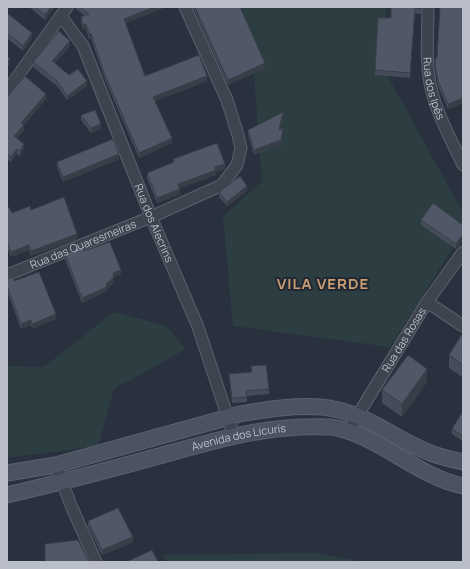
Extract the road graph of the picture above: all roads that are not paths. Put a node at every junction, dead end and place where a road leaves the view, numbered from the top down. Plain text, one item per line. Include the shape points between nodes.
1 (185, 7) edge
2 (428, 7) edge
3 (64, 12) edge
4 (7, 91) edge
5 (463, 165) edge
6 (150, 217) junction
7 (463, 252) edge
8 (7, 275) edge
9 (427, 302) junction
10 (463, 326) edge
11 (357, 416) junction
12 (228, 417) junction
13 (348, 431) junction
14 (234, 436) junction
15 (463, 462) edge
16 (56, 465) junction
17 (7, 472) edge
18 (62, 482) junction
19 (463, 486) edge
20 (7, 495) edge
21 (96, 562) edge

1 - 6 street, Rua das Quaresmeiras via 226,100 241,148 237,166 222,185
2 - 5 street, Rua dos Ipês via 431,87 440,118
3 - 4 street
3 - 6 street, Rua dos Alecrins via 83,46
6 - 8 street, Rua das Quaresmeiras
6 - 12 street, Rua dos Alecrins via 198,327
7 - 9 street, Rua das Rosas
9 - 10 street
9 - 11 street, Rua das Rosas
11 - 12 street, Avenida dos Licuris via 333,408 299,407 264,409
11 - 13 street, Rua das Rosas
11 - 15 street, Avenida dos Licuris via 428,452
12 - 14 street, Rua dos Alecrins
12 - 16 street, Avenida dos Licuris
13 - 14 street, Avenida dos Licuris via 335,428 277,428
13 - 19 street, Avenida dos Licuris via 433,477
14 - 18 street, Avenida dos Licuris
16 - 17 street, Avenida dos Licuris
16 - 18 street
18 - 20 street, Avenida dos Licuris
18 - 21 street

